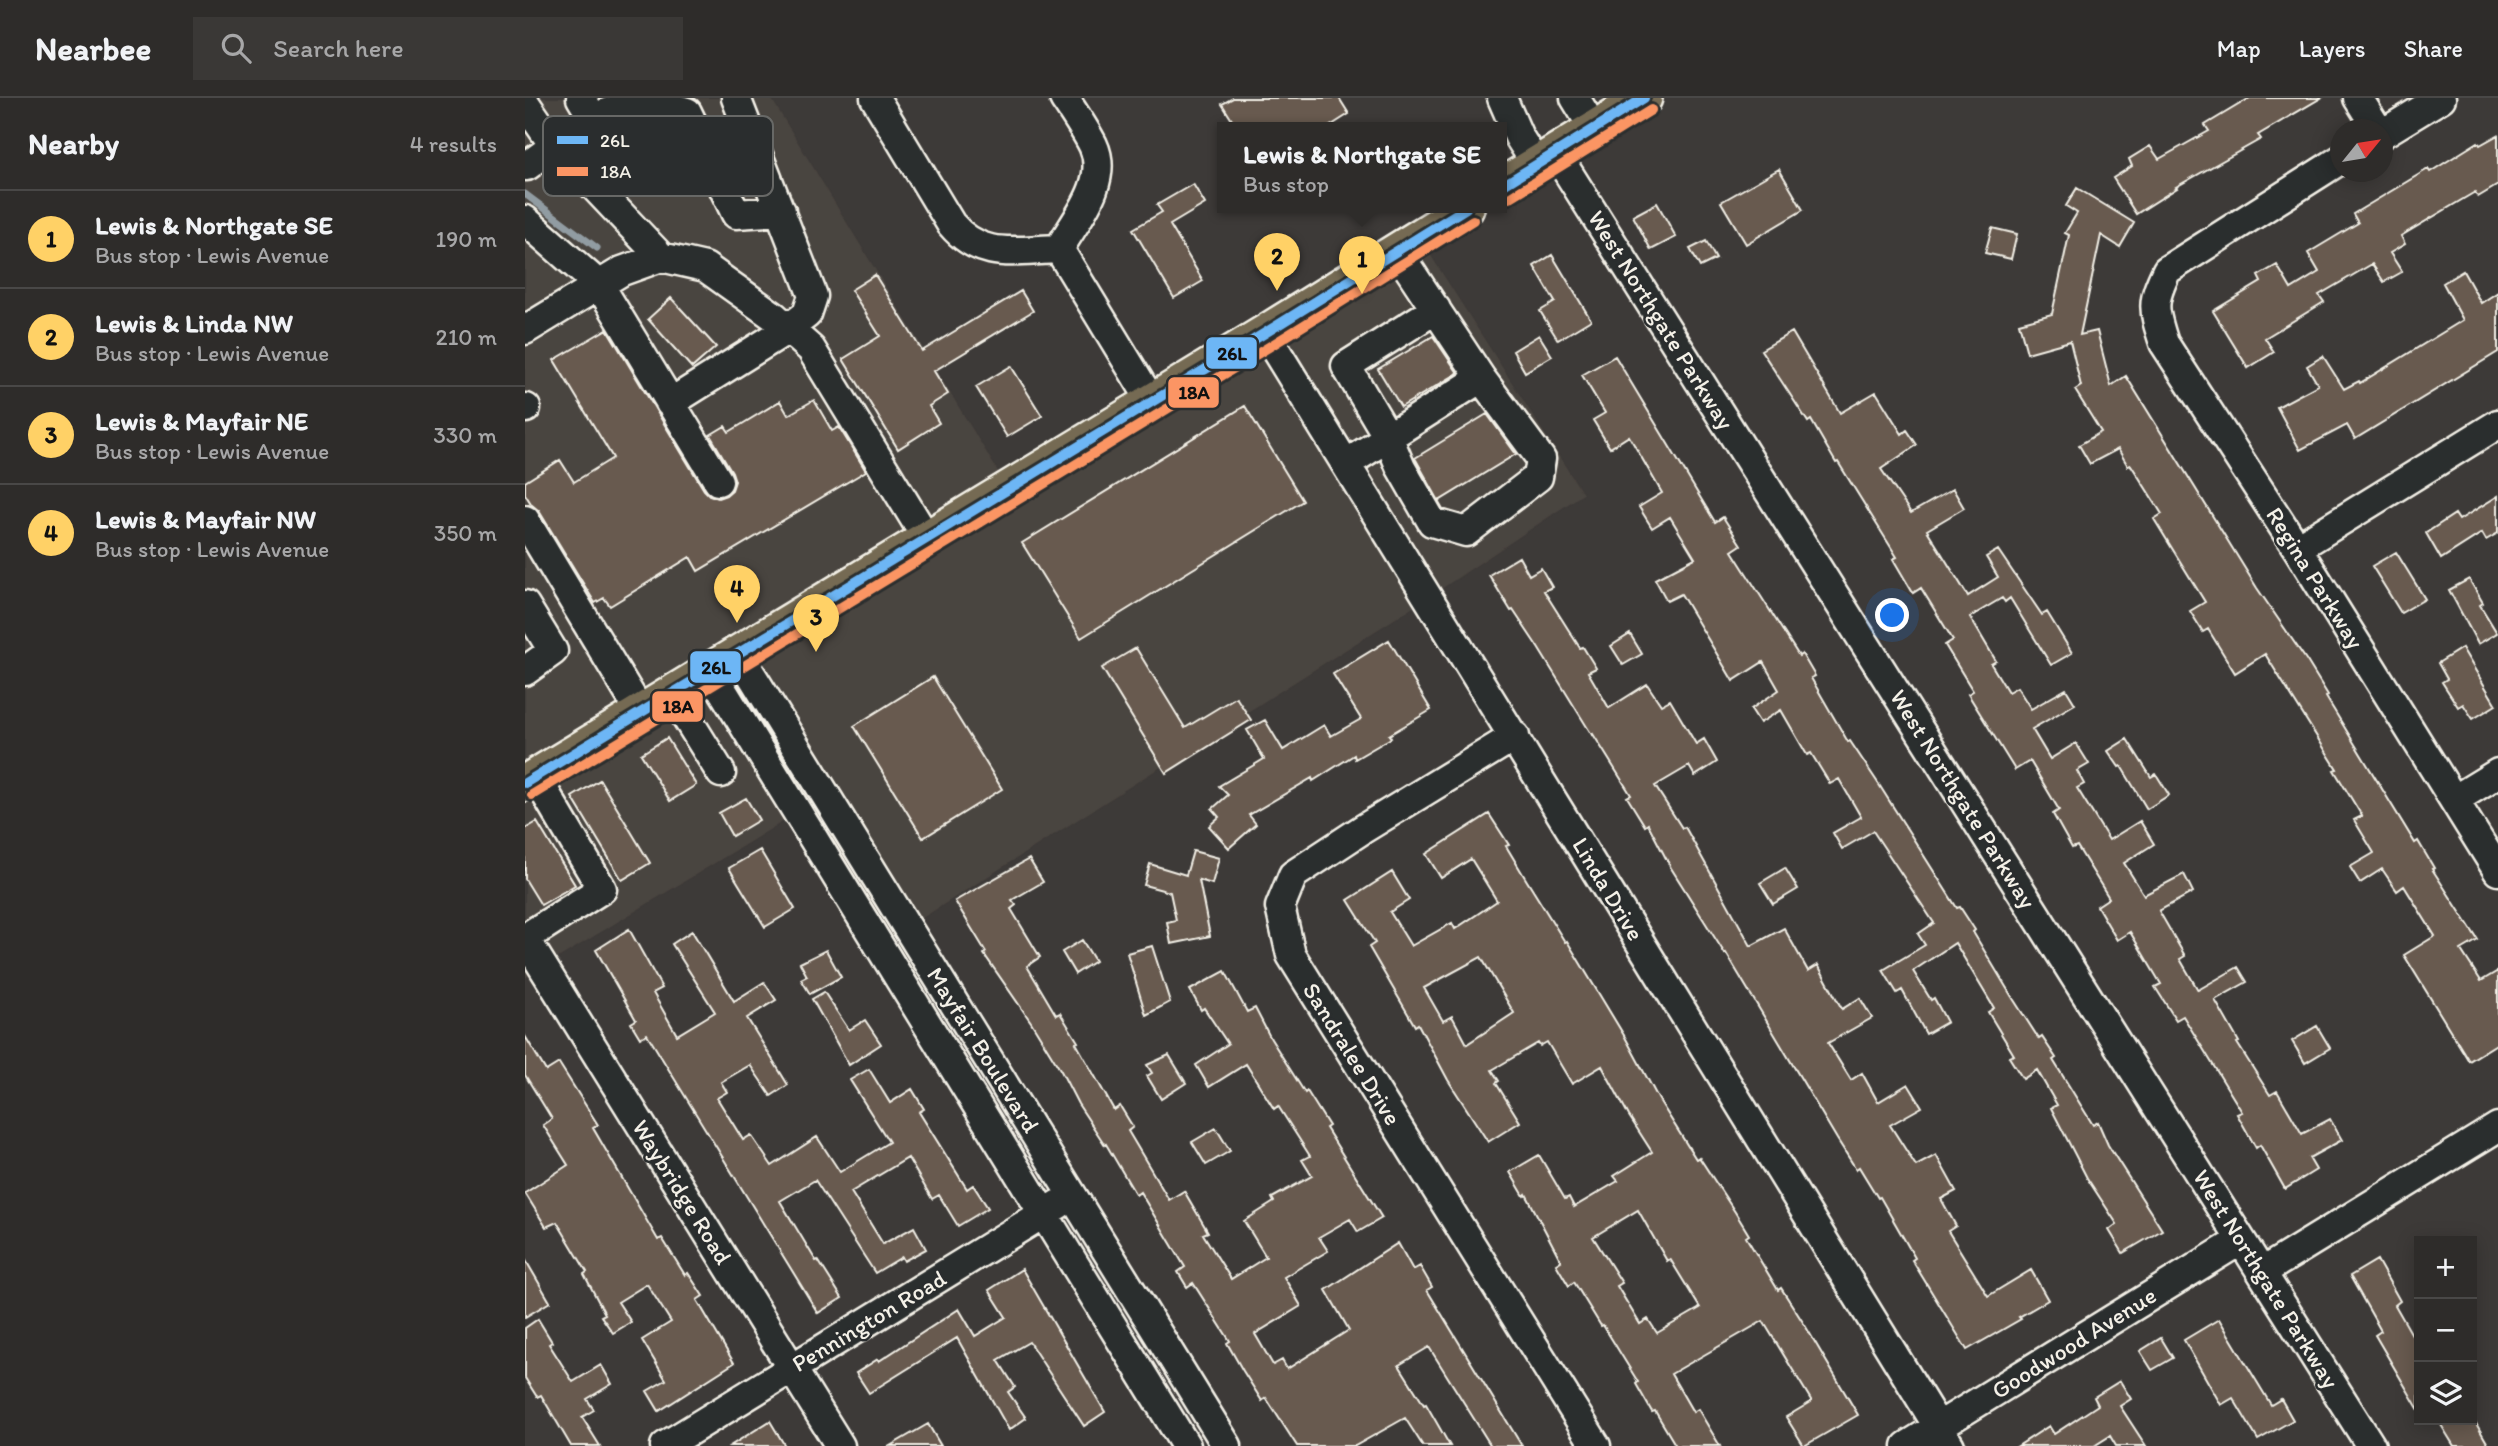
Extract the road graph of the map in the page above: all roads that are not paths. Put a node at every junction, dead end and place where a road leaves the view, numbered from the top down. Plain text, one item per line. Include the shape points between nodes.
1 (736, 98) edge
2 (875, 98) edge
3 (1064, 98) edge
4 (1502, 98) edge
5 (1575, 98) edge
6 (1644, 98) edge
7 (2358, 98) edge
8 (2441, 98) edge
9 (631, 101) edge
10 (525, 103) edge
11 (683, 105) edge
12 (587, 108) edge
13 (743, 116) edge
14 (2371, 119) edge
15 (2393, 127) edge
16 (543, 128) edge
17 (1594, 129) junction
18 (543, 154) edge
19 (1546, 158) junction
20 (525, 164) edge
21 (2330, 166) edge
22 (1507, 183) edge
23 (773, 191) edge
24 (603, 196) edge
25 (727, 196) edge
26 (781, 211) junction
27 (1458, 213) edge
28 (525, 220) edge
29 (1059, 249) junction
30 (1397, 251) junction
31 (661, 257) junction
32 (600, 286) junction
33 (1436, 309) junction
34 (788, 329) junction
35 (525, 330) edge
36 (1265, 333) junction
37 (1481, 379) junction
38 (670, 402) junction
39 (1152, 402) junction
40 (2498, 424) edge
41 (1388, 437) junction
42 (1346, 464) junction
43 (718, 481) dead end
44 (525, 520) edge
45 (927, 539) junction
46 (2297, 548) junction
47 (525, 604) edge
48 (724, 662) junction
49 (526, 667) edge
50 (672, 694) junction
51 (641, 712) junction
52 (1515, 736) junction
53 (721, 773) dead end
54 (2498, 773) edge
55 (530, 780) edge
56 (2454, 800) junction
57 (2498, 871) edge
58 (525, 938) edge
59 (2498, 1127) edge
60 (1073, 1196) junction
61 (1044, 1214) junction
62 (2241, 1240) junction
63 (2262, 1272) junction
64 (792, 1368) junction
65 (1944, 1437) edge
66 (665, 1446) edge
67 (839, 1446) edge
68 (1186, 1446) edge
69 (1227, 1446) edge
70 (1596, 1446) edge
71 (1907, 1446) edge
72 (2371, 1446) edge

1 - 13 street
2 - 29 street via 963,238 996,251
3 - 29 street via 1093,145 1098,167 1093,190
4 - 19 street, West Northgate Parkway via 1519,137
5 - 17 street
6 - 17 main road
7 - 14 street
8 - 15 street
9 - 11 street
9 - 12 street
10 - 16 street
17 - 19 main road
18 - 20 street
19 - 22 main road
19 - 62 street, West Northgate Parkway
21 - 46 street, Regina Parkway via 2167,270 2155,294 2164,343
23 - 26 street
24 - 31 street
25 - 26 street via 736,214
26 - 34 street via 813,296 807,314
27 - 30 main road
28 - 32 street
29 - 39 street
30 - 33 street
30 - 36 main road
31 - 32 street via 622,271
31 - 34 street via 705,267
32 - 35 street
32 - 38 street
33 - 37 street
33 - 41 street via 1346,366
34 - 38 street
34 - 45 street via 811,349
36 - 39 main road
36 - 42 street, Linda Drive
37 - 41 street
37 - 41 street via 1541,459 1538,477 1465,532 1432,522
38 - 43 street
39 - 45 main road
40 - 46 street
41 - 42 street
42 - 52 street, Linda Drive
44 - 51 street
45 - 48 main road
46 - 56 street, Regina Parkway
47 - 49 street via 553,651
48 - 50 main road
48 - 60 street, Mayfair Boulevard
48 - 61 street, Mayfair Boulevard
50 - 51 main road
50 - 53 street
51 - 55 main road
52 - 65 street, Linda Drive
52 - 70 street, Sandralee Drive via 1293,875 1280,907 1291,955
54 - 56 street
55 - 58 street via 602,889
56 - 57 street, Regina Parkway
58 - 64 street, Waybridge Road
59 - 63 street
60 - 61 street, Pennington Road
60 - 69 street, Mayfair Boulevard
61 - 64 street, Pennington Road
61 - 68 street, Mayfair Boulevard
62 - 63 street, West Northgate Parkway
62 - 65 street, Goodwood Avenue
63 - 72 street, West Northgate Parkway
64 - 66 street, Pennington Road
64 - 67 street, Waybridge Road
65 - 71 street, Goodwood Avenue

